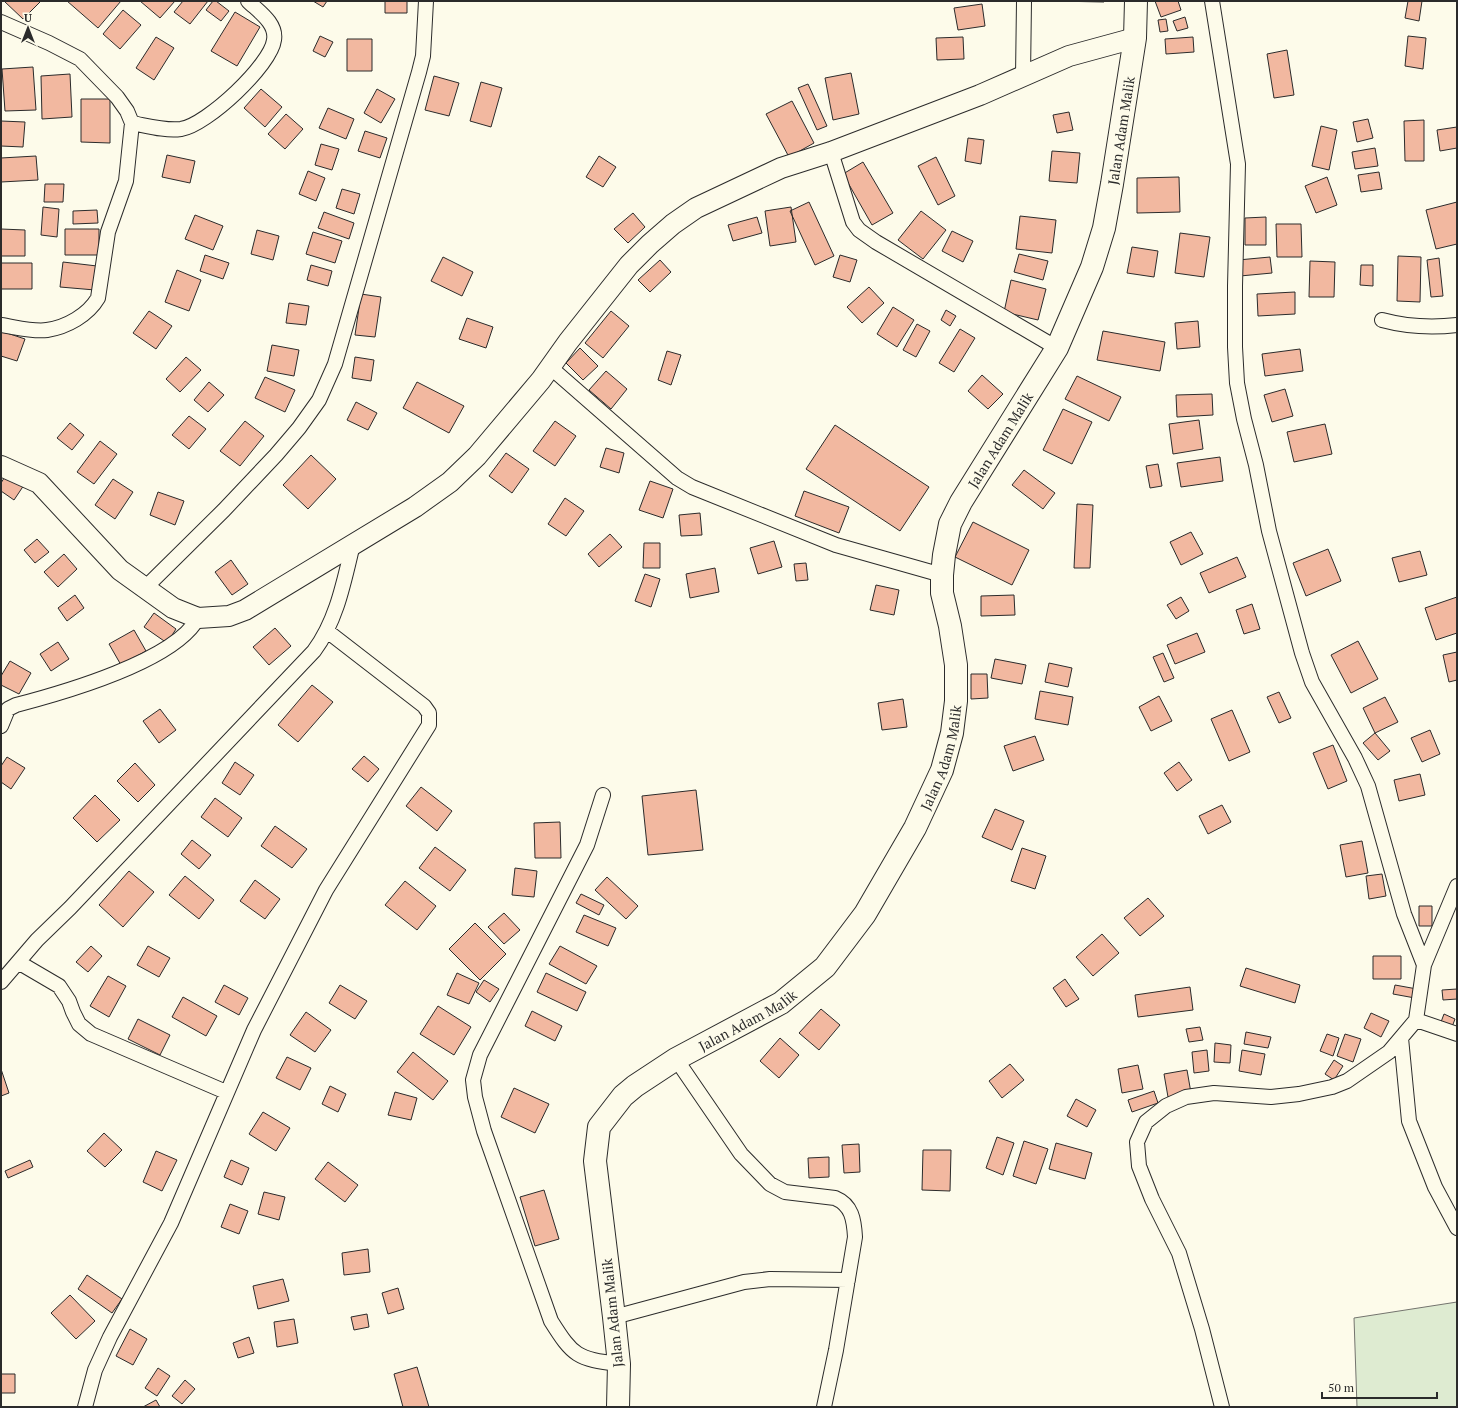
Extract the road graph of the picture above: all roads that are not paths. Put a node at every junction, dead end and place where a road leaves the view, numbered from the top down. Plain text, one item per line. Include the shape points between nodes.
1 (248, 1) edge
2 (426, 1) edge
3 (1024, 1) edge
4 (1136, 1) edge
5 (1212, 1) edge
6 (1, 22) edge
7 (1135, 38) junction
8 (1023, 76) junction
9 (132, 123) junction
10 (831, 152) junction
11 (1382, 320) dead end
12 (1, 325) edge
13 (1457, 325) edge
14 (1057, 348) junction
15 (550, 367) junction
16 (1, 466) edge
17 (353, 544) junction
18 (942, 575) junction
19 (146, 587) junction
20 (198, 618) junction
21 (327, 631) junction
22 (1, 726) edge
23 (603, 795) dead end
24 (1457, 886) edge
25 (18, 962) junction
26 (1424, 965) junction
27 (1, 982) edge
28 (1416, 1020) junction
29 (1457, 1034) edge
30 (1401, 1038) junction
31 (676, 1059) junction
32 (226, 1092) junction
33 (1457, 1228) edge
34 (848, 1280) junction
35 (614, 1317) junction
36 (619, 1364) junction
37 (84, 1407) edge
38 (618, 1407) edge
39 (824, 1407) edge
40 (1222, 1407) edge

1 - 9 street via 270,23 274,32 270,54 262,65 220,107 197,123 182,129 167,129
2 - 19 street via 426,29 421,66 344,333 319,400 276,455
3 - 8 street
4 - 7 highway, Jalan Adam Malik
5 - 26 street via 1238,164 1235,347 1237,383 1244,419 1269,531 1302,653 1312,682 1356,758 1368,786 1404,914
6 - 9 street via 80,59 117,97
7 - 8 main road via 1068,56
7 - 14 highway, Jalan Adam Malik via 1104,228 1090,273
8 - 10 main road
9 - 12 street via 126,181 108,232 98,298 93,307 73,321 47,330
10 - 14 street via 853,222 859,230
10 - 15 main road via 781,168 752,181 696,208 673,224 629,265
11 - 13 street via 1430,328
14 - 18 highway, Jalan Adam Malik via 961,502 950,524
15 - 17 main road via 477,456 450,482
15 - 18 street via 677,478 692,488 836,545
16 - 19 main road via 38,483 120,570
17 - 20 main road via 245,610 229,616
17 - 21 street via 336,611
18 - 31 highway, Jalan Adam Malik via 942,593 956,666 956,701 952,732 942,770 915,828 865,914 825,967 781,1003
19 - 20 main road via 173,608
20 - 22 street via 181,639 131,666 74,689 8,709
21 - 25 street via 314,651
21 - 32 street via 424,706 429,713 429,725 326,890 254,1030
23 - 36 street via 587,845 480,1055 473,1080 484,1131 551,1321 567,1346 577,1355 593,1361
24 - 26 street
25 - 27 street
25 - 32 street via 59,986 70,1001 72,1012 79,1024 91,1034
26 - 28 street
28 - 29 street
28 - 30 street
30 - 33 street via 1409,1121 1435,1187
30 - 40 street via 1389,1052 1370,1067 1332,1087 1271,1097 1214,1093 1186,1097 1166,1106 1146,1122 1137,1142 1139,1166 1179,1253
31 - 34 street via 741,1154 770,1184 785,1192 835,1198 850,1209 855,1236
31 - 35 highway, Jalan Adam Malik via 622,1096 599,1127 595,1161
32 - 37 street via 171,1223 95,1370
34 - 35 street via 744,1282
34 - 39 street
35 - 36 highway, Jalan Adam Malik
36 - 38 highway, Jalan Adam Malik

